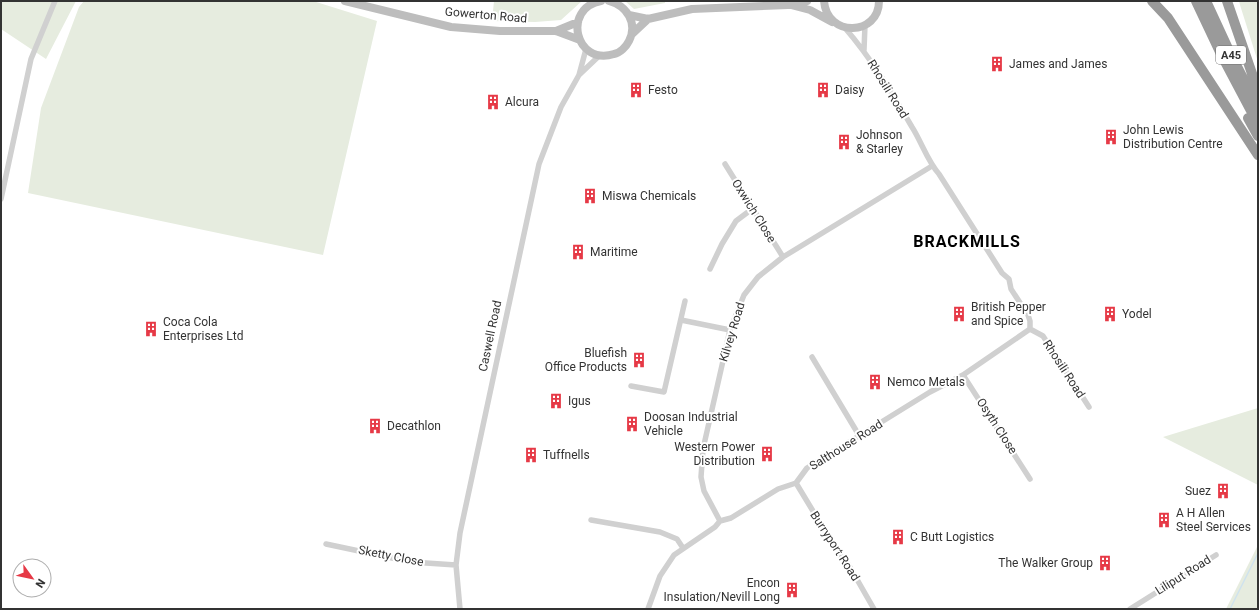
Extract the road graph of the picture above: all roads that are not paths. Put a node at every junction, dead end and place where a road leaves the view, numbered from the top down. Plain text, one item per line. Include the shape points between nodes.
1 (55, 1) edge
2 (345, 1) edge
3 (601, 1) edge
4 (609, 1) edge
5 (806, 1) edge
6 (824, 1) edge
7 (1152, 1) edge
8 (1196, 1) edge
9 (1206, 1) edge
10 (1227, 1) edge
11 (880, 2) edge
12 (788, 4) junction
13 (629, 15) junction
14 (648, 19) junction
15 (578, 22) junction
16 (834, 23) junction
17 (865, 24) junction
18 (846, 28) junction
19 (556, 31) junction
20 (632, 34) junction
21 (580, 40) junction
22 (586, 49) junction
23 (864, 50) junction
24 (599, 56) junction
25 (1222, 56) junction
26 (579, 75) junction
27 (1258, 91) edge
28 (1258, 107) edge
29 (1258, 124) edge
30 (1258, 136) edge
31 (1258, 155) edge
32 (725, 164) dead end
33 (932, 166) junction
34 (1, 199) edge
35 (752, 209) junction
36 (783, 257) junction
37 (710, 269) dead end
38 (685, 301) dead end
39 (681, 320) junction
40 (1030, 328) junction
41 (730, 330) junction
42 (812, 357) dead end
43 (963, 375) junction
44 (631, 386) dead end
45 (1090, 407) dead end
46 (860, 437) junction
47 (1030, 479) dead end
48 (796, 483) junction
49 (591, 520) dead end
50 (720, 521) junction
51 (326, 544) dead end
52 (683, 548) junction
53 (1216, 555) dead end
54 (456, 565) junction
55 (460, 609) edge
56 (648, 609) edge
57 (874, 609) edge
58 (1130, 609) edge

1 - 34 street via 31,59
2 - 19 street, Gowerton Road via 451,27 500,31
3 - 15 street via 588,6 581,13
4 - 13 street via 624,8
5 - 12 street
6 - 16 street via 825,10
7 - 31 highway via 1168,18
8 - 25 highway, A45
9 - 28 highway, A45
10 - 27 highway
11 - 17 street via 874,16
12 - 14 street via 692,9
12 - 16 street via 810,10
13 - 14 street
13 - 20 street
14 - 20 street
15 - 19 street, Gowerton Road
15 - 21 street
16 - 18 street
17 - 18 street
17 - 23 street, Rhosili Road
18 - 23 street, Rhosili Road
19 - 21 street, Gowerton Road
20 - 24 street via 629,42 616,54
21 - 22 street
22 - 24 street
22 - 26 street, Caswell Road
23 - 33 street, Rhosili Road via 912,126
24 - 26 street, Caswell Road
25 - 29 highway, A45
25 - 30 highway via 1233,89
26 - 54 street, Caswell Road via 561,107 539,164 473,469
32 - 35 street, Oxwich Close
33 - 36 street, Kilvey Road
33 - 40 street, Rhosili Road via 1002,273 1009,278 1011,289 1028,315
35 - 36 street, Oxwich Close
35 - 37 street via 736,221
36 - 41 street, Kilvey Road via 750,286 739,304
38 - 39 street
39 - 41 street
39 - 44 street via 664,392
40 - 43 street, Salthouse Road
40 - 45 street, Rhosili Road via 1043,336
41 - 50 street, Kilvey Road via 703,449 701,477 704,491
42 - 46 street
43 - 46 street, Salthouse Road via 930,392
43 - 47 street, Osyth Close
46 - 48 street, Salthouse Road via 807,468
48 - 50 street via 778,489 731,518
48 - 57 street, Burryport Road
49 - 52 street via 660,532 677,539
50 - 52 street
51 - 54 street, Sketty Close via 411,562
52 - 56 street via 674,555 664,570
53 - 58 street, Liliput Road
54 - 55 street, Caswell Road

